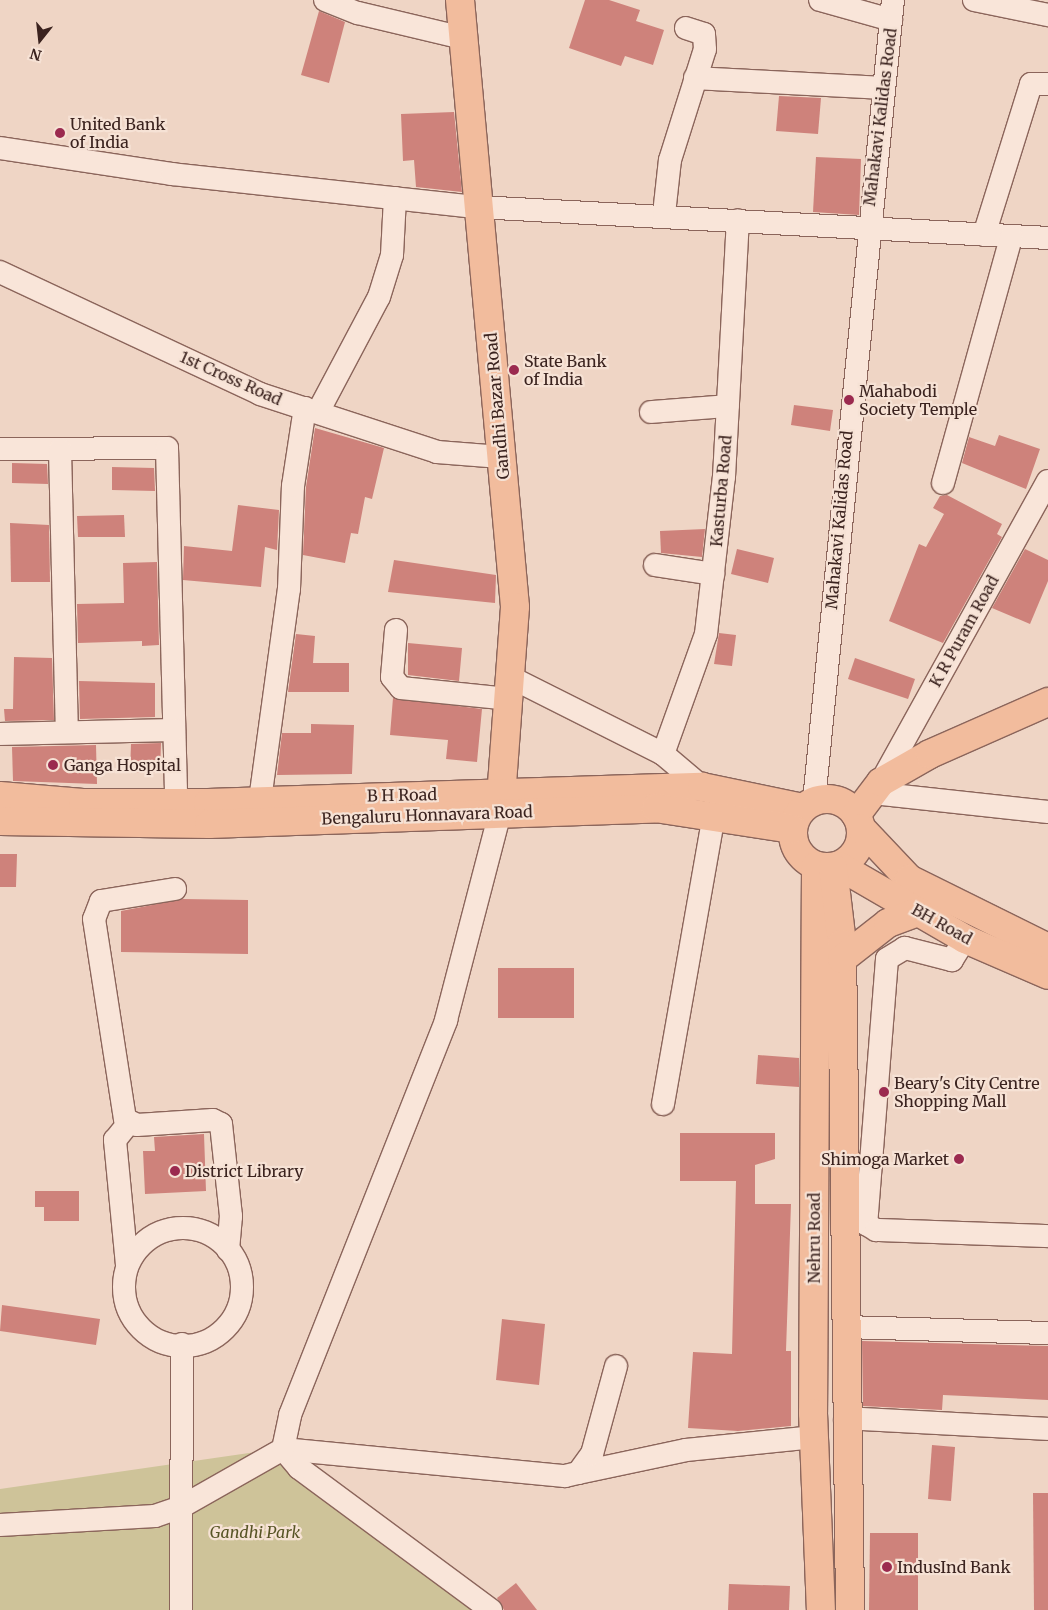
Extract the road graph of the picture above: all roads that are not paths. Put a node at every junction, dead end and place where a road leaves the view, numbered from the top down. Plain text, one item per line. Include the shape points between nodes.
1 (325, 0) edge
2 (460, 0) edge
3 (820, 0) edge
4 (974, 0) edge
5 (892, 10) edge
6 (1048, 14) edge
7 (686, 28) dead end
8 (463, 38) junction
9 (695, 78) junction
10 (1048, 84) edge
11 (883, 88) junction
12 (0, 148) edge
13 (395, 198) junction
14 (478, 207) junction
15 (664, 214) junction
16 (738, 220) junction
17 (867, 227) junction
18 (984, 235) junction
19 (1011, 237) junction
20 (1048, 238) edge
21 (0, 272) edge
22 (728, 406) junction
23 (312, 410) junction
24 (651, 412) dead end
25 (0, 449) edge
26 (60, 450) junction
27 (501, 457) junction
28 (1048, 482) edge
29 (943, 483) dead end
30 (656, 565) dead end
31 (713, 574) junction
32 (396, 630) dead end
33 (511, 689) junction
34 (1048, 702) edge
35 (174, 730) junction
36 (67, 732) junction
37 (0, 734) edge
38 (663, 754) junction
39 (702, 787) junction
40 (877, 788) junction
41 (0, 796) edge
42 (260, 800) junction
43 (500, 802) junction
44 (176, 803) junction
45 (1048, 812) edge
46 (803, 813) junction
47 (714, 814) junction
48 (0, 821) edge
49 (859, 822) junction
50 (829, 867) junction
51 (175, 889) dead end
52 (919, 912) junction
53 (965, 939) junction
54 (1048, 948) edge
55 (842, 959) junction
56 (1048, 975) edge
57 (663, 1104) dead end
58 (129, 1123) junction
59 (1048, 1236) edge
60 (228, 1250) junction
61 (127, 1266) junction
62 (844, 1327) junction
63 (1048, 1333) edge
64 (182, 1344) junction
65 (616, 1366) dead end
66 (845, 1418) junction
67 (1048, 1429) edge
68 (814, 1437) junction
69 (283, 1449) junction
70 (578, 1473) junction
71 (181, 1507) junction
72 (0, 1525) edge
73 (181, 1610) edge
74 (490, 1610) edge
75 (821, 1610) edge
76 (850, 1610) edge

1 - 8 street via 358,13
2 - 8 main road, Gandhi Bazar Road
3 - 5 street
4 - 6 street
5 - 11 street, Mahakavi Kalidas Road
7 - 9 street via 706,39
8 - 14 main road, Gandhi Bazar Road
9 - 11 street
9 - 15 street via 670,160
10 - 18 street via 1031,84
11 - 17 street, Mahakavi Kalidas Road
12 - 13 street via 172,174
13 - 14 street
13 - 23 street via 392,255 379,297
14 - 15 street
14 - 27 main road, Gandhi Bazar Road
15 - 16 street
16 - 17 street
16 - 22 street, Kasturba Road
17 - 18 street
17 - 46 street, Mahakavi Kalidas Road
18 - 19 street
19 - 20 street
19 - 29 street
21 - 23 street, 1st Cross Road via 252,390
22 - 24 street
22 - 31 street, Kasturba Road
23 - 27 street, 1st Cross Road via 437,452
23 - 42 street via 293,486 289,589
25 - 26 street
26 - 35 street via 168,448
26 - 36 street
27 - 33 main road, Gandhi Bazar Road via 515,608
28 - 40 street, K R Puram Road
30 - 31 street
31 - 38 street, Kasturba Road via 706,634
32 - 33 street via 392,677 401,688
33 - 38 street
33 - 43 main road, Gandhi Bazar Road
34 - 40 main road via 930,754
35 - 36 street
35 - 44 street
36 - 37 street
38 - 39 street
39 - 43 main road, B H Road
39 - 46 main road, B H Road
40 - 45 street
40 - 49 main road
41 - 44 main road, B H Road via 83,803
42 - 43 main road, B H Road
42 - 44 main road, B H Road
43 - 47 main road, Bengaluru Honnavara Road via 656,808
43 - 48 main road, Bengaluru Honnavara Road via 209,824
43 - 69 street via 446,1020 290,1415
46 - 47 main road, Bengaluru Honnavara Road
46 - 49 main road via 838,801
46 - 50 main road via 797,852
47 - 57 street
49 - 50 main road via 857,851
49 - 54 main road, BH Road via 910,879
50 - 52 main road, BH Road
50 - 55 main road, Nehru Road
50 - 68 main road, Nehru Road
51 - 58 street via 101,901 96,908
52 - 53 main road, BH Road
52 - 55 main road via 888,923
53 - 56 main road, BH Road
53 - 59 street via 952,960 905,948 887,960 866,1224 876,1230
55 - 62 main road, Nehru Road
58 - 60 street via 212,1120 221,1124 231,1216
58 - 61 street via 115,1140
60 - 61 street via 218,1239 179,1228 159,1232 139,1246
60 - 64 street via 238,1266 242,1286 233,1318 203,1342
61 - 64 street via 125,1302 139,1327 154,1338
62 - 63 street
62 - 66 main road, Nehru Road
64 - 71 street
65 - 70 street via 596,1441
66 - 67 street
66 - 76 main road, Nehru Road
68 - 70 street via 686,1450
68 - 75 main road, Nehru Road
69 - 70 street via 565,1476
69 - 71 street
69 - 74 street via 299,1468
71 - 72 street via 129,1520
71 - 73 street

